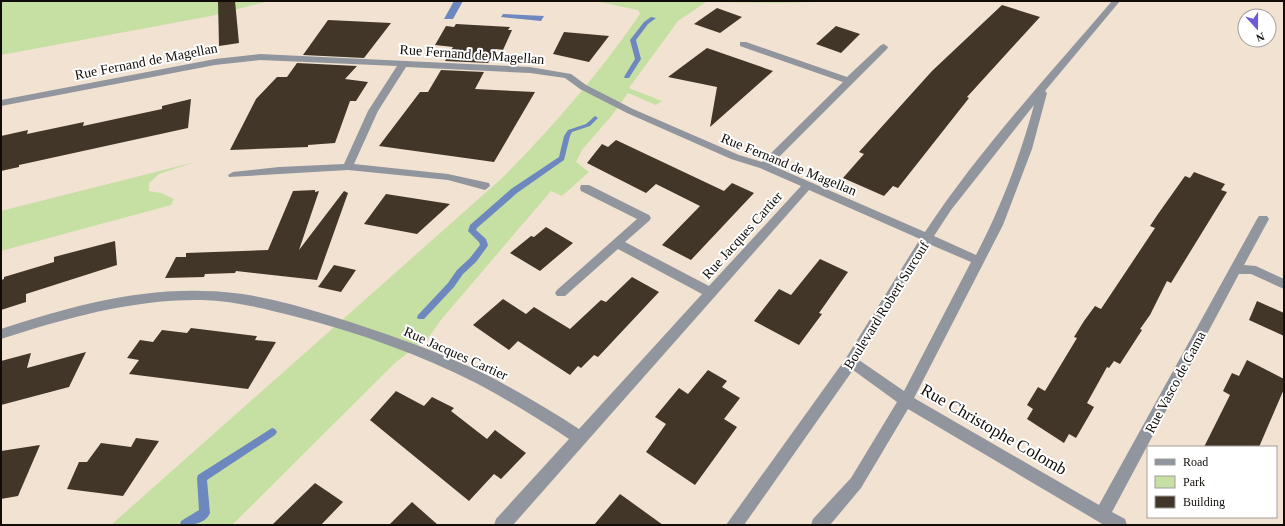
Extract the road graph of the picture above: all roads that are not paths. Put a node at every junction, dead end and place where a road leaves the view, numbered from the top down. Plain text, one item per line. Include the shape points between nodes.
1 (1116, 1) edge
2 (743, 44) dead end
3 (884, 47) dead end
4 (404, 63) junction
5 (849, 81) junction
6 (1043, 90) junction
7 (1, 104) edge
8 (764, 166) junction
9 (348, 167) junction
10 (233, 175) dead end
11 (808, 185) junction
12 (485, 186) dead end
13 (585, 188) dead end
14 (1263, 219) dead end
15 (928, 237) junction
16 (618, 244) junction
17 (977, 260) junction
18 (1235, 270) junction
19 (1284, 284) edge
20 (561, 293) dead end
21 (711, 293) junction
22 (1, 334) edge
23 (851, 362) junction
24 (906, 400) junction
25 (580, 438) junction
26 (1103, 514) junction
27 (502, 525) edge
28 (734, 525) edge
29 (819, 525) edge
30 (1120, 525) edge

1 - 6 street, Boulevard Robert Surcouf
2 - 5 street
3 - 5 street
4 - 7 street, Rue Fernand de Magellan via 260,57 215,62
4 - 8 street, Rue Fernand de Magellan via 530,70 568,76 583,88 630,111 735,157
4 - 9 street via 373,111
5 - 8 street
6 - 15 street, Boulevard Robert Surcouf via 947,207
6 - 17 street, Boulevard Robert Surcouf via 1027,149 997,225
8 - 11 street, Rue Fernand de Magellan
9 - 10 street
9 - 12 street via 448,177
11 - 15 street, Rue Fernand de Magellan
11 - 21 street, Rue Jacques Cartier
13 - 16 street via 645,218
14 - 18 street, Rue Vasco de Gama
15 - 17 street, Rue Fernand de Magellan
15 - 23 street, Boulevard Robert Surcouf
16 - 20 street
16 - 21 street
17 - 24 street, Boulevard Robert Surcouf
18 - 19 street via 1252,269
18 - 26 street, Rue Vasco de Gama
21 - 25 street, Rue Jacques Cartier
22 - 25 street, Rue Jacques Cartier via 104,306 141,300 230,297 258,301 341,324 485,380
23 - 24 street, Rue Christophe Colomb
23 - 28 street, Boulevard Robert Surcouf
24 - 26 street, Rue Christophe Colomb
24 - 29 street, Boulevard Robert Surcouf via 856,483
25 - 27 street
26 - 30 street, Rue Christophe Colomb

